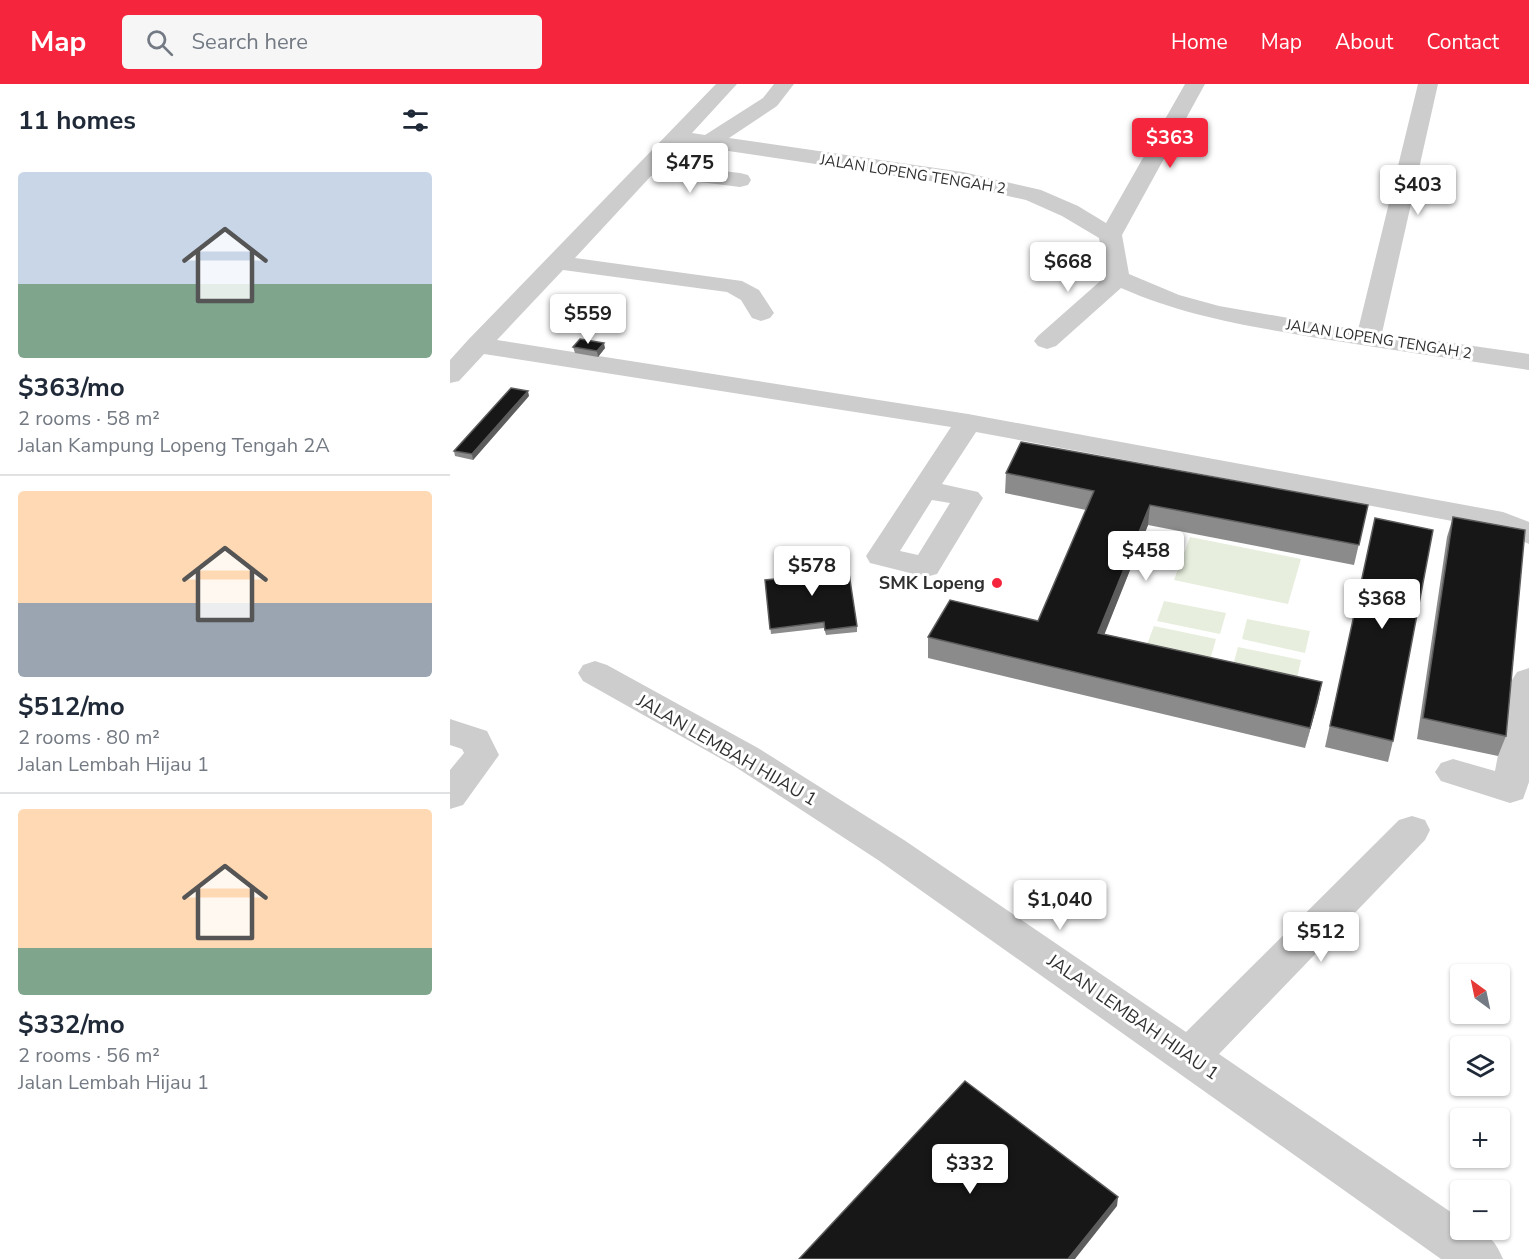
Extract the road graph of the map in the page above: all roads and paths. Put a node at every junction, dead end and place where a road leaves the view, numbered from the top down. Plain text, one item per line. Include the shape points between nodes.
1 (727, 84) edge
2 (784, 84) edge
3 (1195, 84) edge
4 (1428, 84) edge
5 (675, 137) junction
6 (709, 142) junction
7 (645, 169) junction
8 (740, 180) dead end
9 (1110, 235) junction
10 (555, 262) junction
11 (1118, 278) junction
12 (761, 313) dead end
13 (1368, 339) junction
14 (1047, 340) dead end
15 (477, 345) junction
16 (1529, 362) edge
17 (450, 375) edge
18 (968, 422) junction
19 (925, 489) dead end
20 (1529, 534) edge
21 (595, 673) dead end
22 (1529, 680) edge
23 (450, 732) edge
24 (1453, 772) dead end
25 (450, 795) edge
26 (1412, 830) dead end
27 (1190, 1056) junction
28 (1480, 1259) edge

1 - 5 street
2 - 6 street via 770,102
3 - 9 street
4 - 13 street
5 - 6 street, JALAN LOPENG TENGAH 2
5 - 7 street
6 - 9 street, JALAN LOPENG TENGAH 2 via 963,179 1033,195
7 - 8 street
7 - 10 street
9 - 11 street
10 - 12 street via 733,286 750,295
10 - 15 street
11 - 13 street, JALAN LOPENG TENGAH 2 via 1170,300 1216,313
11 - 14 street
13 - 16 street, JALAN LOPENG TENGAH 2
15 - 17 street
15 - 18 street
18 - 19 street
18 - 20 street via 1503,521
21 - 27 street, JALAN LEMBAH HIJAU 1 via 746,757 882,843
22 - 24 street via 1510,789
23 - 25 street via 475,740 482,755
26 - 27 street
27 - 28 street, JALAN LEMBAH HIJAU 1

